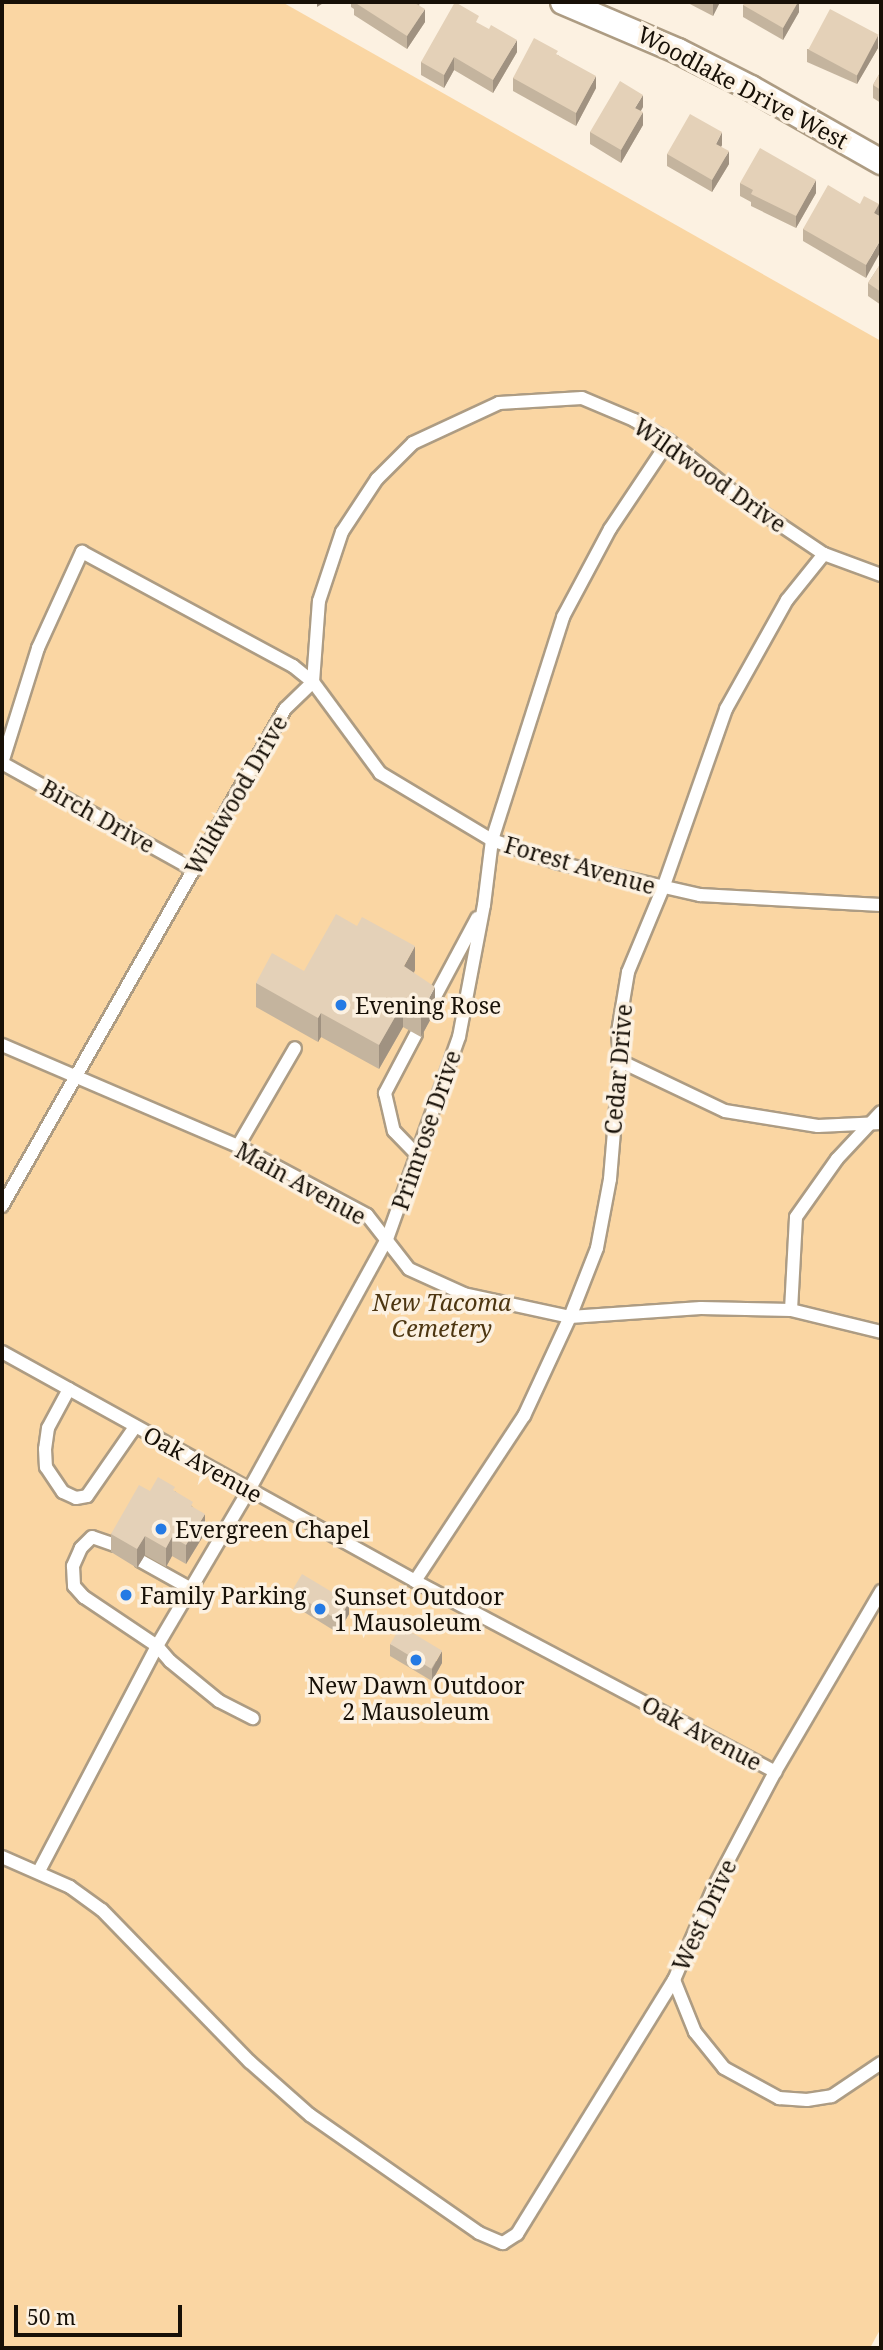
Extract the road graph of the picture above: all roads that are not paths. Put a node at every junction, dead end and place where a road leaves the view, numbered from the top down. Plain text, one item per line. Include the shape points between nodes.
1 (563, 2) edge
2 (881, 162) edge
3 (669, 441) junction
4 (824, 554) junction
5 (881, 575) edge
6 (313, 682) junction
7 (2, 763) edge
8 (492, 840) junction
9 (194, 870) junction
10 (663, 888) junction
11 (484, 905) junction
12 (881, 905) edge
13 (429, 1008) edge
14 (416, 1034) edge
15 (2, 1045) edge
16 (295, 1048) dead end
17 (620, 1061) junction
18 (75, 1077) junction
19 (881, 1112) edge
20 (881, 1124) edge
21 (865, 1126) junction
22 (238, 1146) junction
23 (418, 1156) junction
24 (2, 1206) edge
25 (387, 1239) junction
26 (791, 1310) junction
27 (570, 1317) junction
28 (881, 1332) edge
29 (2, 1352) edge
30 (69, 1389) junction
31 (135, 1427) junction
32 (249, 1490) junction
33 (115, 1545) edge
34 (141, 1561) edge
35 (415, 1581) junction
36 (191, 1589) junction
37 (881, 1591) edge
38 (157, 1646) junction
39 (253, 1718) dead end
40 (775, 1772) junction
41 (2, 1857) edge
42 (39, 1871) junction
43 (674, 1980) junction
44 (881, 2063) edge

1 - 2 street, Woodlake Drive West via 690,57
3 - 4 lane, Wildwood Drive via 745,501
3 - 6 lane, Wildwood Drive via 582,398 499,403 413,443 377,479 342,532 319,601
3 - 8 lane, Primrose Drive via 610,529 563,617
4 - 5 lane, Wildwood Drive
4 - 10 lane, Cedar Drive via 787,600 726,709
6 - 7 lane, Forest Avenue via 293,666 82,552 38,648
6 - 8 lane, Forest Avenue via 380,773
6 - 9 lane, Wildwood Drive via 285,709
7 - 9 lane, Birch Drive
8 - 10 lane, Forest Avenue via 559,863
8 - 11 lane, Primrose Drive
9 - 18 lane, Wildwood Drive
10 - 12 lane, Forest Avenue via 700,895
10 - 17 lane, Cedar Drive via 628,972 618,1032
11 - 13 lane
11 - 23 lane, Primrose Drive via 459,1037
14 - 23 lane via 385,1093 394,1130
15 - 18 lane, Main Avenue
16 - 22 lane
17 - 21 lane via 725,1111 818,1126
17 - 27 lane, Cedar Drive via 605,1209 597,1248
18 - 22 lane, Main Avenue
18 - 24 lane, Wildwood Drive
19 - 21 lane
20 - 21 lane
21 - 26 lane via 796,1217
22 - 25 lane, Main Avenue via 367,1215
23 - 25 lane, Primrose Drive
25 - 27 lane, Main Avenue via 409,1269 464,1294
25 - 32 lane, Primrose Drive
26 - 27 lane, Main Avenue via 701,1308
26 - 28 lane, Main Avenue
27 - 35 lane, Cedar Drive via 524,1416
29 - 30 lane, Oak Avenue
30 - 31 lane, Oak Avenue
30 - 31 lane via 48,1428 45,1449 46,1467 63,1492 76,1498 87,1496
31 - 32 lane, Oak Avenue
32 - 35 lane, Oak Avenue
32 - 36 lane, Primrose Drive
33 - 38 lane via 92,1537 81,1548 73,1566 74,1586
34 - 36 lane
35 - 40 lane, Oak Avenue
36 - 38 lane, Primrose Drive
37 - 40 lane, West Drive
38 - 39 lane via 219,1700
38 - 42 lane, Primrose Drive
40 - 43 lane, West Drive via 713,1889
41 - 42 lane
42 - 43 lane, West Drive via 102,1910 250,2062 310,2115 479,2232 503,2242 517,2234
43 - 44 lane via 695,2032 724,2068 779,2098 831,2096

